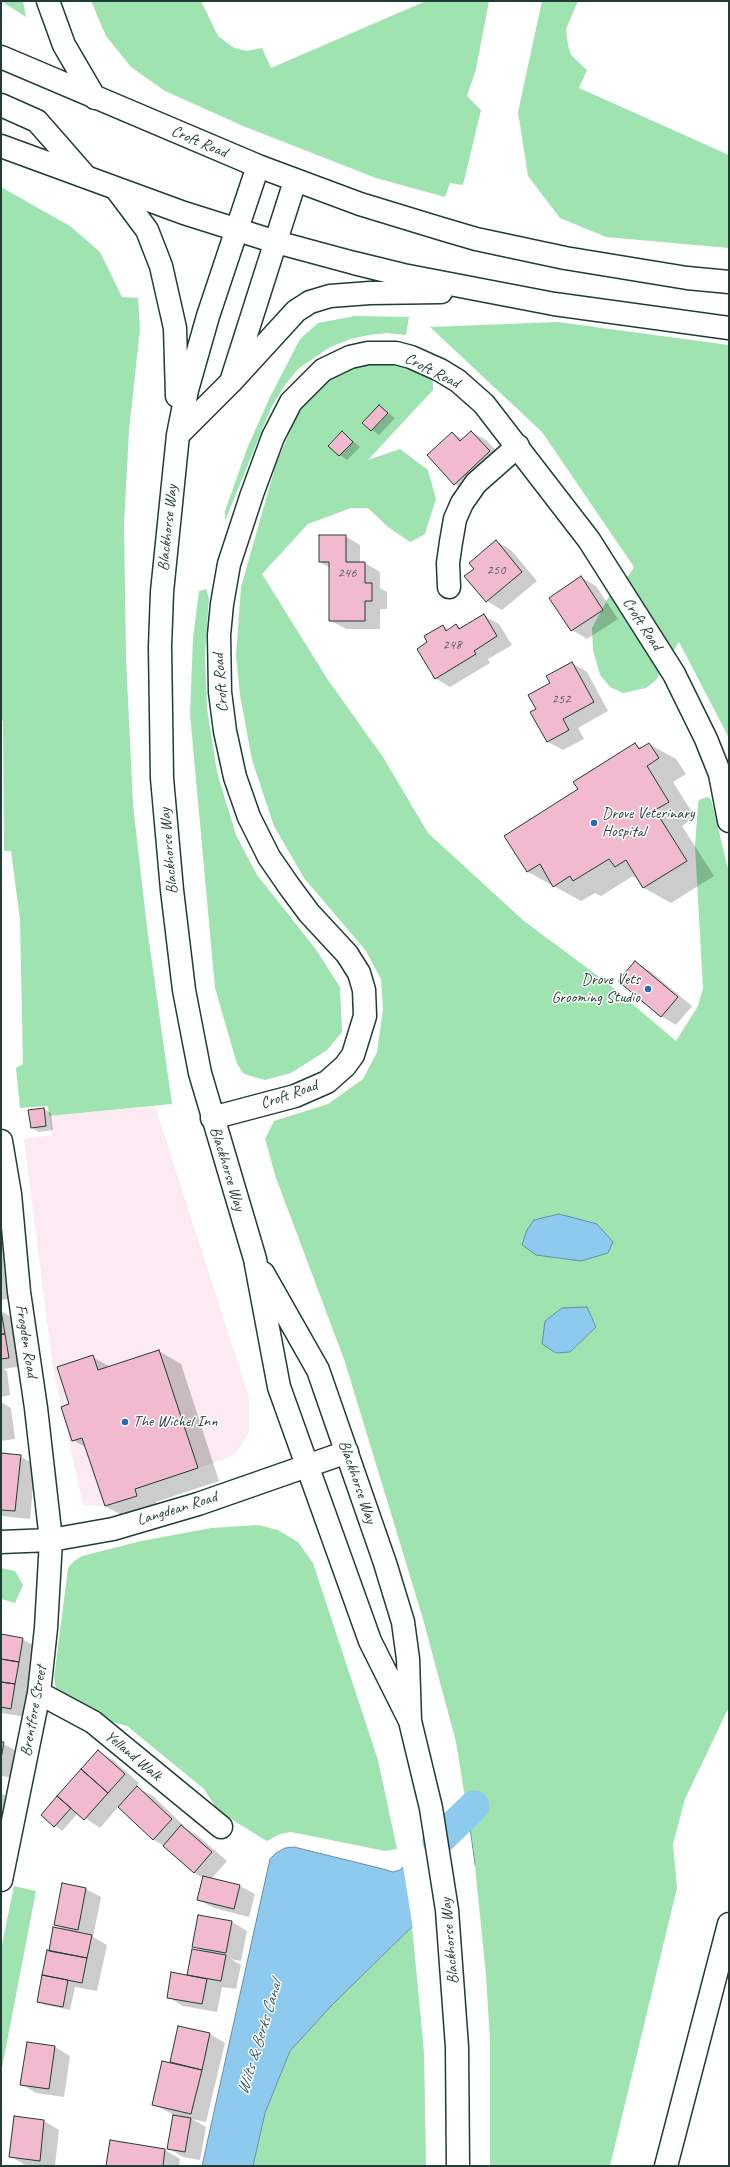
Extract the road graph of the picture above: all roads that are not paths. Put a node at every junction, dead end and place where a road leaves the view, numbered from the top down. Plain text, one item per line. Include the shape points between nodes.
1 (48, 1) edge
2 (1, 57) edge
3 (95, 98) junction
4 (1, 105) edge
5 (1, 146) edge
6 (258, 166) junction
7 (88, 179) junction
8 (295, 181) junction
9 (117, 190) junction
10 (236, 230) junction
11 (276, 242) junction
12 (729, 282) edge
13 (486, 292) junction
14 (729, 328) edge
15 (231, 382) junction
16 (178, 435) junction
17 (518, 446) junction
18 (449, 587) dead end
19 (729, 821) edge
20 (212, 1118) junction
21 (1, 1141) edge
22 (255, 1258) junction
23 (347, 1452) junction
24 (307, 1466) junction
25 (50, 1540) junction
26 (1, 1542) edge
27 (39, 1693) junction
28 (410, 1721) junction
29 (221, 1827) dead end
30 (1, 1880) edge
31 (729, 1924) edge
32 (458, 2166) edge
33 (666, 2166) edge

1 - 3 main road via 64,45
2 - 3 main road, Croft Road
3 - 6 main road, Croft Road
4 - 7 main road via 37,121
5 - 7 main road
6 - 8 main road, Croft Road
6 - 10 main road, Blackhorse Way
7 - 9 main road
8 - 11 main road
8 - 12 main road, Croft Road via 360,204 476,239 565,258 687,278
9 - 10 main road
9 - 16 main road via 140,218 153,242 171,304 176,342
10 - 11 main road
10 - 16 main road, Blackhorse Way via 192,368
11 - 13 main road via 403,275
11 - 15 main road
13 - 14 main road
13 - 15 main road via 370,293 314,300 296,311
15 - 16 main road
16 - 20 main road, Blackhorse Way via 162,592 159,696 162,778 184,990 200,1073
17 - 18 main road via 476,483 462,503 450,542
17 - 19 main road, Croft Road via 589,540 674,674 720,774
17 - 20 main road, Croft Road via 484,404 458,381 411,357 381,352 350,357 323,370 291,402 273,437 252,494 226,579 219,635 220,684 225,731 235,777 249,817 269,857 296,896 347,954 359,973 364,990 365,1016 353,1055 327,1082 295,1096
20 - 22 main road, Blackhorse Way
21 - 25 main road, Frogden Road via 10,1194 19,1292 42,1454
22 - 23 main road, Blackhorse Way via 313,1360
22 - 24 main road, Blackhorse Way via 279,1388
23 - 24 main road, Langdean Road
23 - 28 main road, Blackhorse Way via 402,1622 408,1659
24 - 25 main road, Langdean Road via 198,1504 113,1529
24 - 28 main road, Blackhorse Way via 370,1641
25 - 26 main road, Langdean Road
25 - 27 main road, Brentfore Street via 46,1628
27 - 29 main road, Yelland Walk via 92,1722
27 - 30 main road, Brentfore Street
28 - 32 main road, Blackhorse Way via 431,1808 442,1869 454,1979
31 - 33 main road

